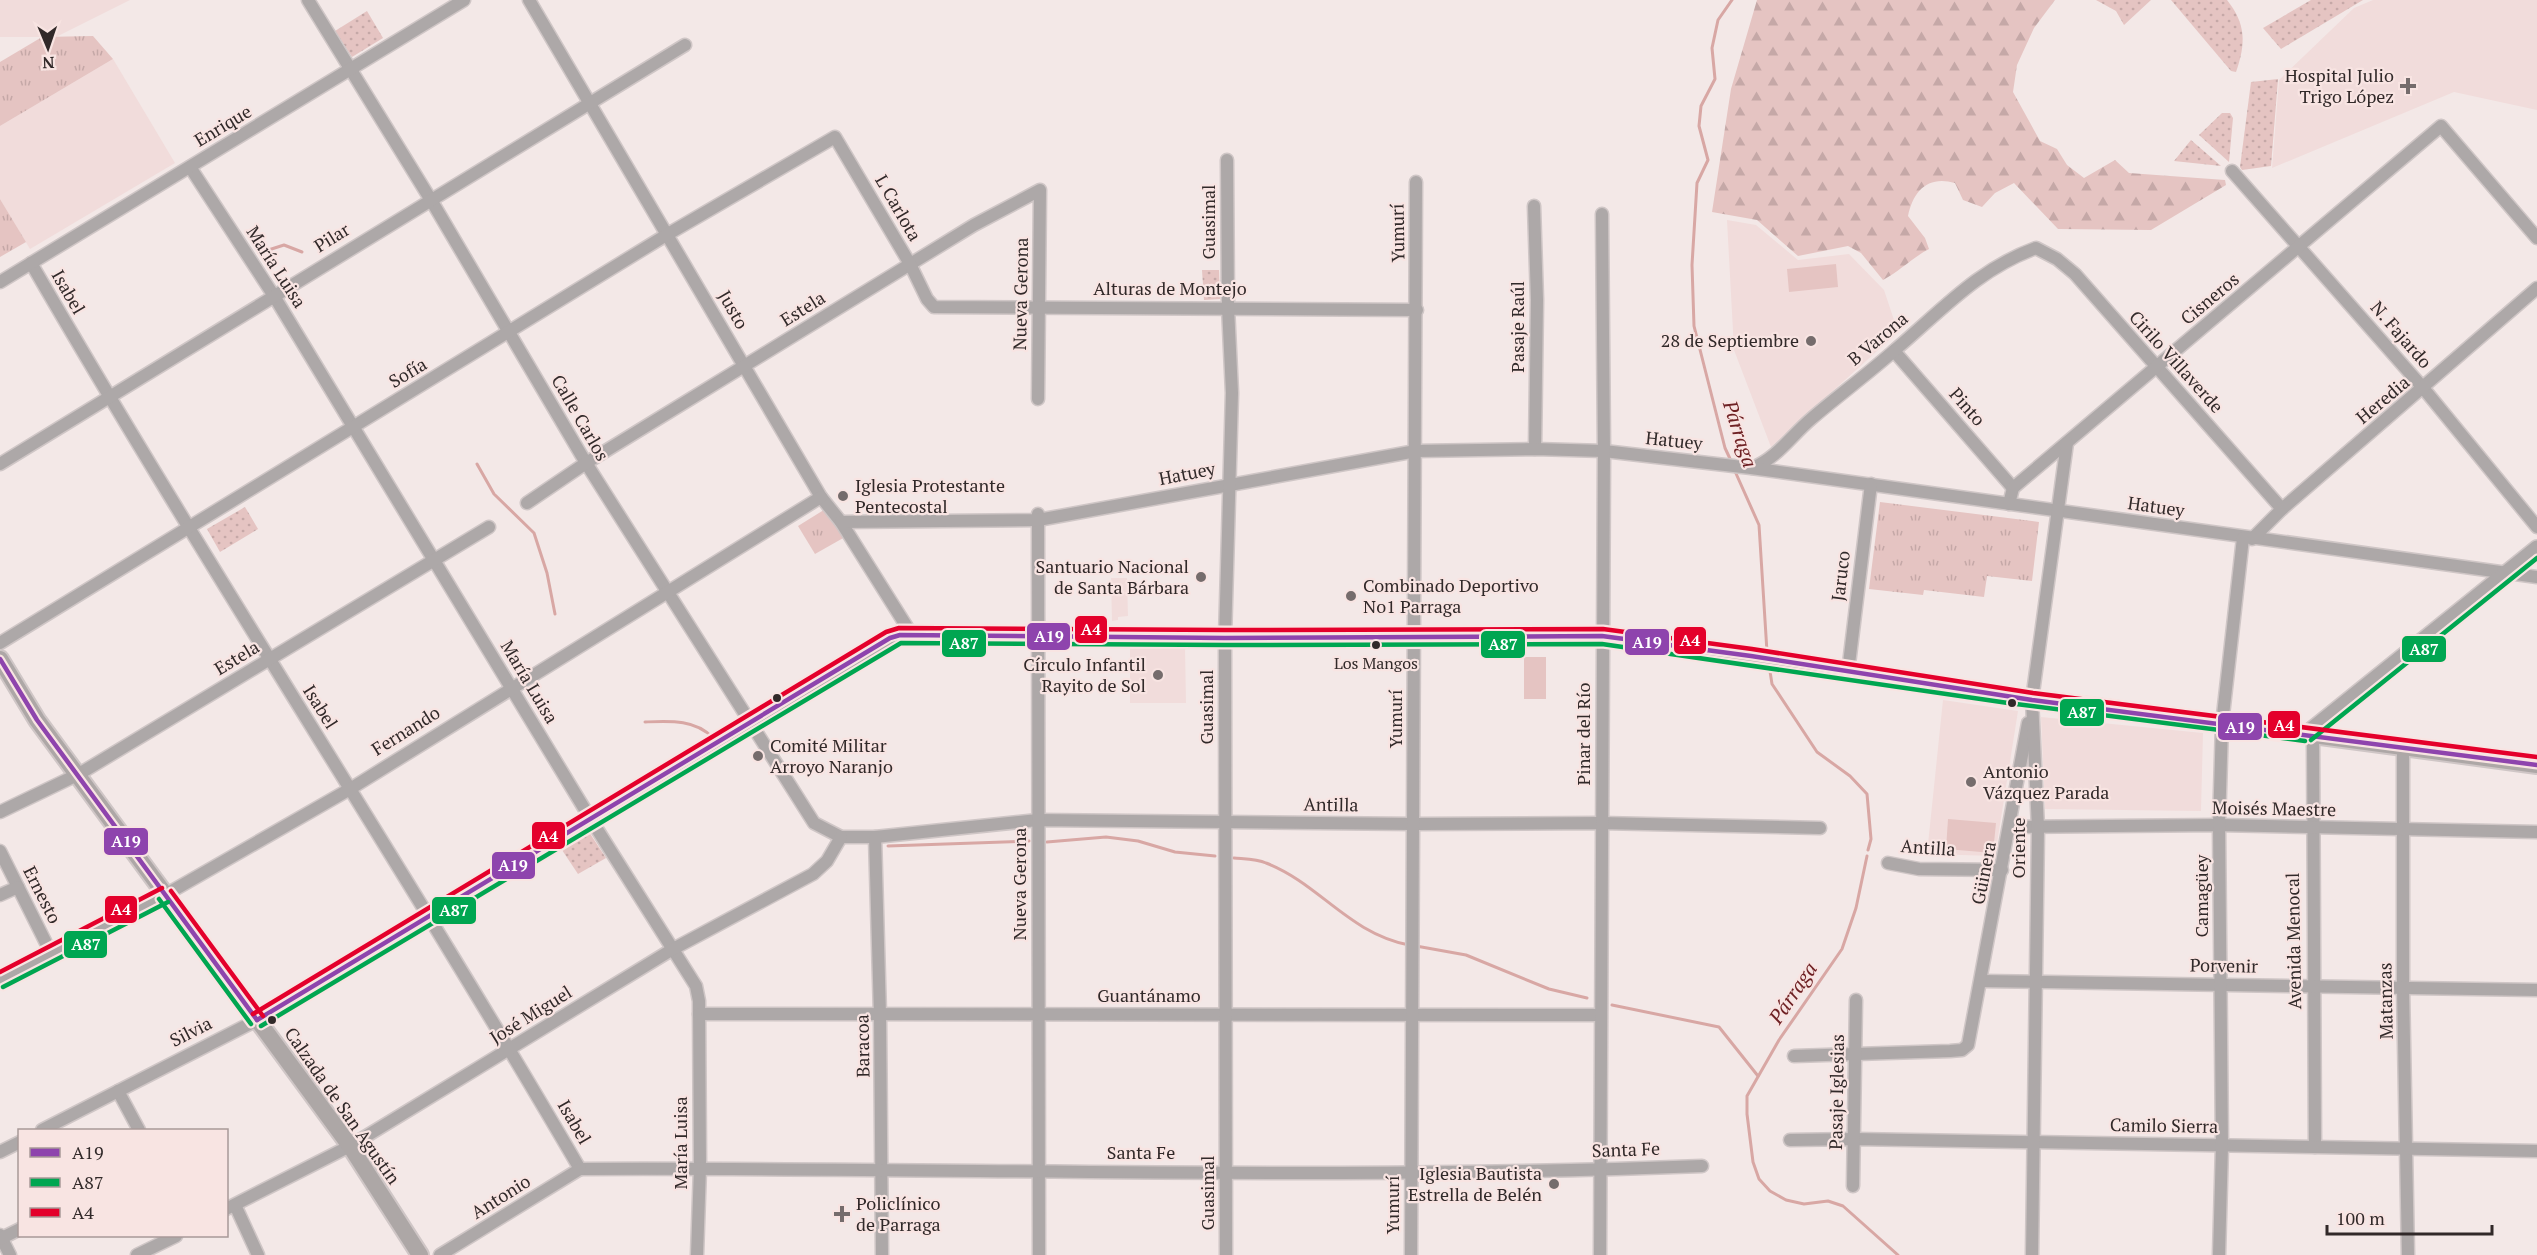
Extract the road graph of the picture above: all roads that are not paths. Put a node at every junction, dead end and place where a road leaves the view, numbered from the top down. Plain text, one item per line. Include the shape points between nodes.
1 (308, 0) edge
2 (464, 0) edge
3 (529, 0) edge
4 (685, 45) dead end
5 (351, 70) junction
6 (591, 103) junction
7 (835, 137) joint
8 (1227, 160) dead end
9 (190, 167) junction
10 (2232, 171) dead end
11 (1416, 182) dead end
12 (1040, 190) joint
13 (431, 199) junction
14 (1534, 206) dead end
15 (1602, 214) dead end
16 (668, 234) junction
17 (2537, 238) edge
18 (2301, 247) junction
19 (2036, 248) joint
20 (31, 263) junction
21 (910, 264) junction
22 (0, 282) edge
23 (2537, 288) edge
24 (274, 296) junction
25 (927, 299) joint
26 (1228, 307) junction
27 (1038, 308) junction
28 (1417, 309) junction
29 (510, 332) junction
30 (1894, 351) junction
31 (744, 367) junction
32 (2157, 368) junction
33 (2424, 388) junction
34 (109, 398) junction
35 (1038, 399) dead end
36 (354, 426) junction
37 (2067, 443) junction
38 (1535, 449) junction
39 (1416, 451) junction
40 (1604, 452) junction
41 (585, 463) junction
42 (0, 464) edge
43 (1751, 468) junction
44 (1228, 484) junction
45 (1870, 484) junction
46 (2013, 488) junction
47 (821, 497) junction
48 (527, 503) dead end
49 (2009, 504) junction
50 (2282, 509) junction
51 (2058, 512) junction
52 (1038, 517) junction
53 (841, 522) junction
54 (190, 527) junction
55 (489, 527) dead end
56 (2537, 527) edge
57 (2248, 538) junction
58 (2537, 548) edge
59 (435, 560) junction
60 (2503, 573) junction
61 (2537, 578) edge
62 (669, 594) junction
63 (912, 635) junction
64 (1602, 636) junction
65 (1413, 637) junction
66 (1039, 638) junction
67 (1225, 638) junction
68 (0, 643) edge
69 (0, 659) edge
70 (269, 659) junction
71 (1848, 672) junction
72 (512, 688) junction
73 (2032, 700) junction
74 (752, 723) junction
75 (2222, 724) junction
76 (2309, 735) junction
77 (2403, 747) junction
78 (2537, 765) edge
79 (79, 774) junction
80 (351, 789) junction
81 (0, 812) edge
82 (590, 818) junction
83 (1038, 820) junction
84 (1225, 822) junction
85 (1601, 823) junction
86 (1414, 824) junction
87 (2220, 825) junction
88 (2011, 827) junction
89 (1820, 828) dead end
90 (2038, 828) junction
91 (2313, 828) junction
92 (2403, 830) junction
93 (2537, 832) edge
94 (841, 837) junction
95 (875, 837) junction
96 (0, 851) edge
97 (1888, 863) dead end
98 (2002, 870) junction
99 (18, 886) junction
100 (0, 895) edge
101 (165, 895) junction
102 (430, 917) junction
103 (673, 949) junction
104 (52, 955) junction
105 (0, 980) edge
106 (1982, 981) junction
107 (2036, 982) junction
108 (2220, 984) junction
109 (2315, 985) junction
110 (2403, 988) junction
111 (2537, 990) edge
112 (1856, 1000) dead end
113 (699, 1014) junction
114 (1226, 1014) junction
115 (880, 1015) junction
116 (1039, 1015) junction
117 (1411, 1015) junction
118 (1599, 1015) junction
119 (257, 1020) junction
120 (510, 1049) junction
121 (1856, 1053) junction
122 (1794, 1056) dead end
123 (118, 1091) junction
124 (46, 1129) edge
125 (138, 1129) edge
126 (1855, 1139) junction
127 (1790, 1140) dead end
128 (2033, 1142) junction
129 (18, 1143) edge
130 (350, 1146) junction
131 (2222, 1146) junction
132 (2315, 1147) junction
133 (2408, 1148) junction
134 (2537, 1151) edge
135 (0, 1152) edge
136 (1702, 1166) dead end
137 (700, 1168) junction
138 (580, 1169) junction
139 (1411, 1170) junction
140 (1601, 1170) junction
141 (883, 1171) junction
142 (1040, 1171) junction
143 (1227, 1172) junction
144 (1853, 1186) dead end
145 (231, 1207) edge
146 (18, 1230) edge
147 (0, 1237) edge
148 (174, 1237) edge
149 (10, 1255) edge
150 (137, 1255) edge
151 (258, 1255) edge
152 (420, 1255) edge
153 (440, 1255) edge
154 (697, 1255) edge
155 (882, 1255) edge
156 (1039, 1255) edge
157 (1226, 1255) edge
158 (1411, 1255) edge
159 (1600, 1255) edge
160 (2032, 1255) edge
161 (2219, 1255) edge
162 (2408, 1255) edge

1 - 5 street, Calle Carlos
2 - 5 street, Enrique
3 - 6 street, Justo
4 - 6 street, Pilar
5 - 9 street, Enrique
5 - 13 street, Calle Carlos
6 - 13 street, Pilar
6 - 16 street, Justo
7 - 16 street, Sofía
7 - 21 street, L Carlota
8 - 26 street, Guasimal
9 - 20 street, Enrique
9 - 24 street, María Luisa
10 - 18 street, N. Fajardo
11 - 28 street, Yumurí
12 - 21 street, Estela
12 - 27 street, Nueva Gerona
13 - 24 street, Pilar
13 - 29 street, Calle Carlos
14 - 38 street, Pasaje Raúl
15 - 40 street, Pinar del Río
16 - 29 street, Sofía
16 - 31 street, Justo
17 - 18 street, Cisneros via 2441,126
18 - 32 street, Cisneros
18 - 33 street, N. Fajardo
19 - 30 street, B Varona via 1980,274
19 - 32 street, Cirilo Villaverde via 2075,274
20 - 22 street, Enrique
20 - 34 street, Isabel
21 - 25 street, L Carlota
21 - 31 street, Estela
23 - 33 street, Heredia
24 - 34 street, Pilar
24 - 36 street, María Luisa
25 - 27 street, Alturas de Montejo via 934,307
26 - 27 street, Alturas de Montejo
26 - 28 street, Alturas de Montejo
26 - 44 street, Guasimal via 1232,393
27 - 35 street, Nueva Gerona
28 - 39 street, Yumurí
29 - 36 street, Sofía
29 - 41 street, Calle Carlos
30 - 43 street, B Varona via 1810,419 1764,463
30 - 46 street, Pinto
31 - 41 street, Estela
31 - 47 street, Justo
32 - 37 street, Cisneros
32 - 50 street, Cirilo Villaverde
33 - 50 street, Heredia
33 - 56 street, N. Fajardo
34 - 42 street, Pilar
34 - 54 street, Isabel
36 - 54 street, Sofía
36 - 59 street, María Luisa
37 - 46 street, Cisneros
37 - 51 street, Oriente
38 - 39 street, Hatuey
38 - 40 street, Hatuey
39 - 44 street, Hatuey
39 - 65 street, Yumurí
40 - 43 street, Hatuey
40 - 64 street, Pinar del Río
41 - 48 street, Estela
41 - 62 street, Calle Carlos
43 - 45 street, Hatuey
44 - 52 street, Hatuey
44 - 67 street, Guasimal
45 - 49 street, Hatuey
45 - 71 street, Jaruco
46 - 49 street
47 - 53 street, Justo
47 - 62 street, Fernando
49 - 51 street, Hatuey
50 - 57 street, Heredia
51 - 57 street, Hatuey
51 - 73 street, Oriente
52 - 53 street, Hatuey
52 - 66 street, Nueva Gerona
53 - 63 street, Justo
54 - 68 street, Sofía
54 - 70 street, Isabel
55 - 59 street, Estela
57 - 60 street, Hatuey
57 - 75 street, Camagüey
58 - 60 street
59 - 70 street, Estela
59 - 72 street, María Luisa
60 - 61 street, Hatuey
60 - 76 street
62 - 72 street, Fernando
62 - 74 street, Calle Carlos
63 - 66 main road, Silvia
63 - 74 main road, Silvia via 890,638
64 - 65 main road, Silvia
64 - 71 main road, Silvia
64 - 85 street, Pinar del Río
65 - 67 main road, Silvia
65 - 86 street, Yumurí
66 - 67 main road, Silvia
66 - 83 street, Nueva Gerona
67 - 84 street, Guasimal
69 - 79 main road, Calzada de San Agustín via 37,720
70 - 79 street, Estela
70 - 80 street, Isabel
71 - 73 main road, Silvia
72 - 80 street, Fernando
72 - 82 street, María Luisa
73 - 75 main road, Silvia
73 - 88 street, Güinera
73 - 90 street, Oriente
74 - 82 main road, Silvia
74 - 94 street, Calle Carlos via 814,823
75 - 76 main road, Silvia
75 - 87 street, Camagüey
76 - 77 main road, Silvia
76 - 91 street, Avenida Menocal
77 - 78 main road, Silvia
77 - 92 street, Matanzas
79 - 81 street, Estela
79 - 101 main road, Calzada de San Agustín
80 - 101 street, Fernando
80 - 102 street, Isabel
82 - 102 main road, Silvia
82 - 103 street, María Luisa
83 - 84 street, Antilla
83 - 95 street, Antilla
83 - 116 street, Nueva Gerona
84 - 86 street, Antilla
84 - 114 street, Guasimal
85 - 86 street, Antilla
85 - 89 street, Antilla
85 - 118 street, Pinar del Río
86 - 117 street, Yumurí
87 - 90 street, Moisés Maestre
87 - 91 street, Moisés Maestre
87 - 108 street, Camagüey
88 - 90 street, Moisés Maestre
88 - 98 street, Güinera
90 - 107 street, Oriente
91 - 92 street, Moisés Maestre
91 - 109 street, Avenida Menocal
92 - 93 street, Moisés Maestre
92 - 110 street, Matanzas
94 - 95 street, Antilla
94 - 103 street, José Miguel via 827,861 813,874
95 - 115 street, Baracoa
96 - 99 street, Ernesto
97 - 98 street, Antilla via 1919,869
98 - 106 street, Güinera
99 - 100 street
99 - 104 street, Ernesto
101 - 104 street, Fernando
101 - 119 main road, Calzada de San Agustín
102 - 119 main road, Silvia
102 - 120 street, Isabel
103 - 113 street, María Luisa via 696,986
103 - 120 street, José Miguel
104 - 105 street, Fernando
106 - 107 street, Porvenir
106 - 121 street, Güinera via 1971,1037 1962,1050
107 - 108 street, Porvenir
107 - 128 street, Oriente
108 - 109 street, Porvenir
108 - 131 street, Camagüey
109 - 110 street, Porvenir
109 - 132 street, Avenida Menocal
110 - 111 street, Porvenir
110 - 133 street, Matanzas
112 - 121 street, Pasaje Iglesias
113 - 115 street, Guantánamo
113 - 137 street, María Luisa
114 - 116 street, Guantánamo
114 - 117 street, Guantánamo
114 - 143 street, Guasimal
115 - 116 street, Guantánamo
115 - 141 street, Baracoa
116 - 142 street, Nueva Gerona
117 - 118 street, Guantánamo
117 - 139 street, Yumurí
118 - 140 street, Pinar del Río
119 - 123 street, Silvia
119 - 130 main road, Calzada de San Agustín
120 - 130 street, José Miguel
120 - 138 street, Isabel
121 - 122 street
121 - 126 street, Pasaje Iglesias
123 - 124 street, Silvia
123 - 125 street
126 - 127 street, Camilo Sierra
126 - 128 street, Camilo Sierra
126 - 144 street, Pasaje Iglesias
128 - 131 street, Camilo Sierra
128 - 160 street, Oriente
129 - 135 street
130 - 145 street, José Miguel
130 - 152 main road, Calzada de San Agustín
131 - 132 street, Camilo Sierra
131 - 161 street, Camagüey
132 - 133 street, Camilo Sierra
133 - 134 street, Camilo Sierra
133 - 162 street, Matanzas
136 - 140 street, Santa Fe
137 - 138 street, Santa Fe
137 - 141 street, Santa Fe
137 - 154 street, María Luisa
138 - 153 street, Antonio
139 - 140 street, Santa Fe
139 - 143 street, Santa Fe
139 - 158 street, Yumurí
140 - 159 street, Pinar del Río
141 - 142 street, Santa Fe
141 - 155 street, Baracoa
142 - 143 street, Santa Fe
142 - 156 street, Nueva Gerona
143 - 157 street, Guasimal
145 - 151 street
146 - 147 street
147 - 149 street
148 - 150 street

